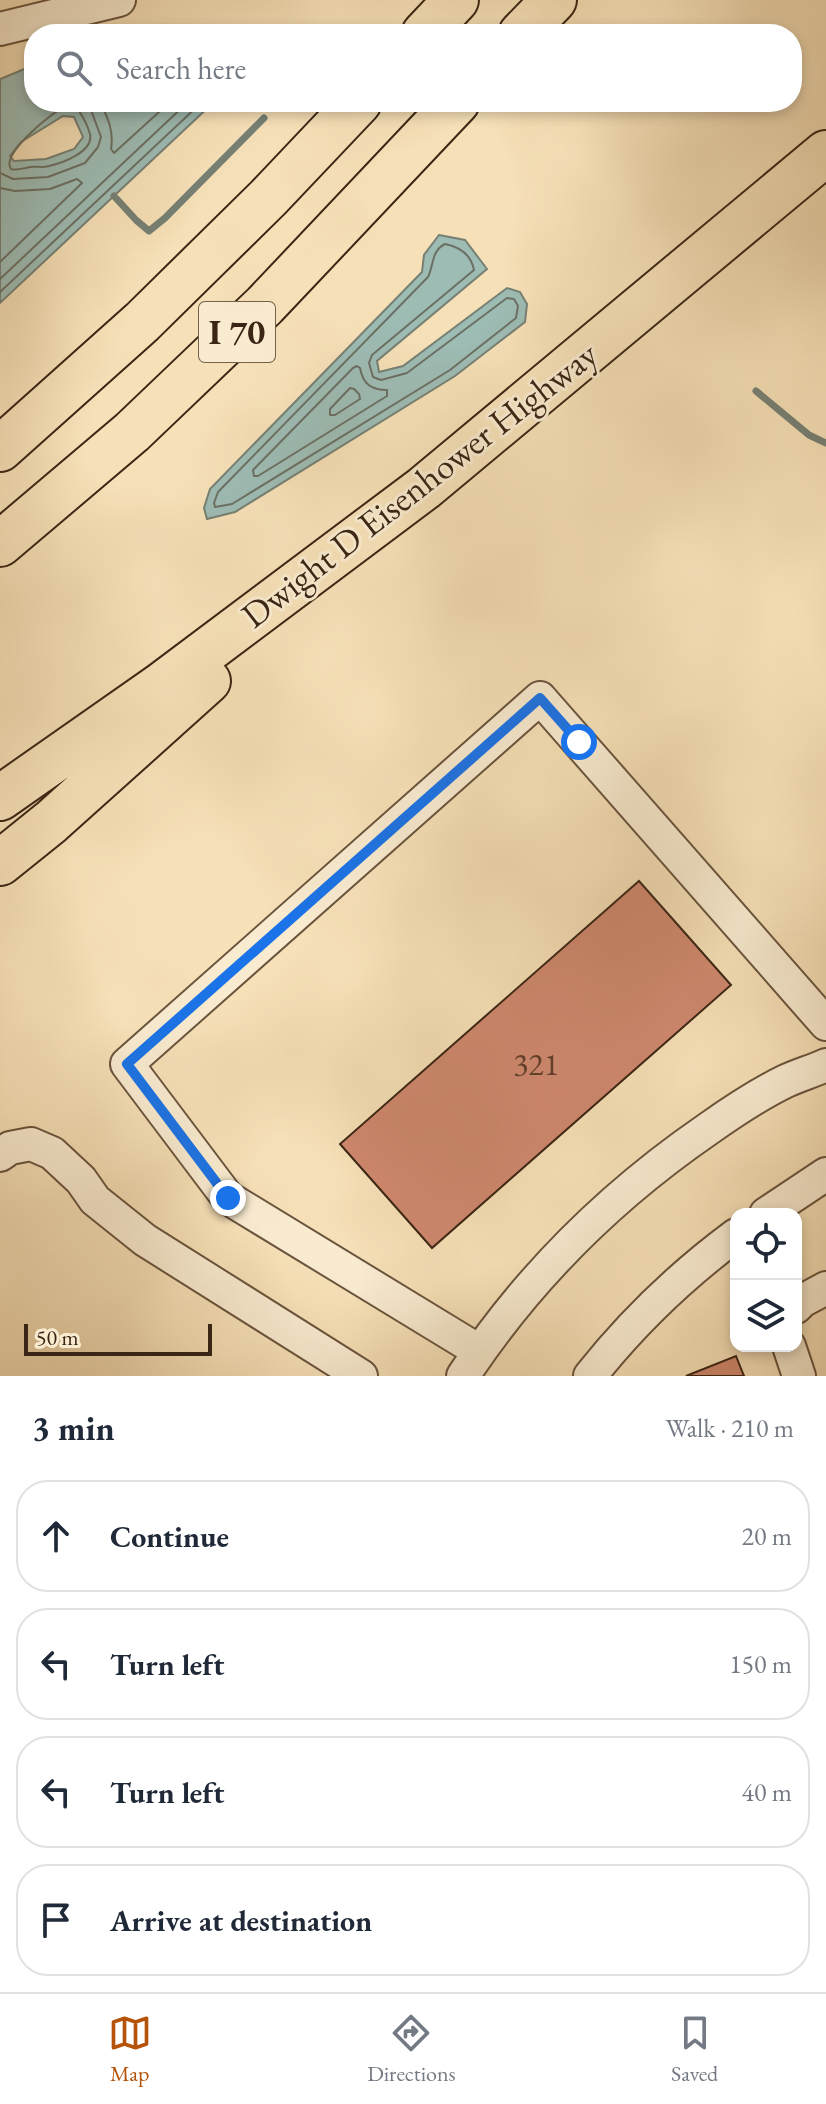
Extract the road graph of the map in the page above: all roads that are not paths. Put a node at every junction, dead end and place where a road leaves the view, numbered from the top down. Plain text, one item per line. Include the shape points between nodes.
1 (119, 0) edge
2 (456, 0) edge
3 (554, 0) edge
4 (433, 24) edge
5 (531, 24) edge
6 (0, 29) edge
7 (350, 112) edge
8 (448, 112) edge
9 (826, 153) edge
10 (0, 449) edge
11 (424, 488) junction
12 (0, 544) edge
13 (0, 798) edge
14 (0, 863) edge
15 (826, 1024) edge
16 (826, 1065) edge
17 (0, 1155) edge
18 (826, 1174) edge
19 (775, 1208) edge
20 (730, 1239) edge
21 (826, 1288) edge
22 (802, 1301) edge
23 (791, 1352) edge
24 (471, 1364) edge
25 (361, 1376) edge
26 (590, 1376) edge
27 (799, 1376) edge

1 - 6 street
2 - 4 highway
3 - 5 highway
7 - 10 highway via 142,322
8 - 12 highway, I 70 via 265,305 132,432
9 - 11 highway, Dwight D Eisenhower Highway
11 - 13 highway, Dwight D Eisenhower Highway via 160,686
11 - 14 highway
15 - 24 street via 540,698 127,1064 228,1198
16 - 24 street via 731,1113 637,1182 540,1274
17 - 25 street via 31,1144 52,1153 95,1200 145,1240
18 - 19 street
20 - 26 street via 673,1287
21 - 22 street
23 - 27 street

